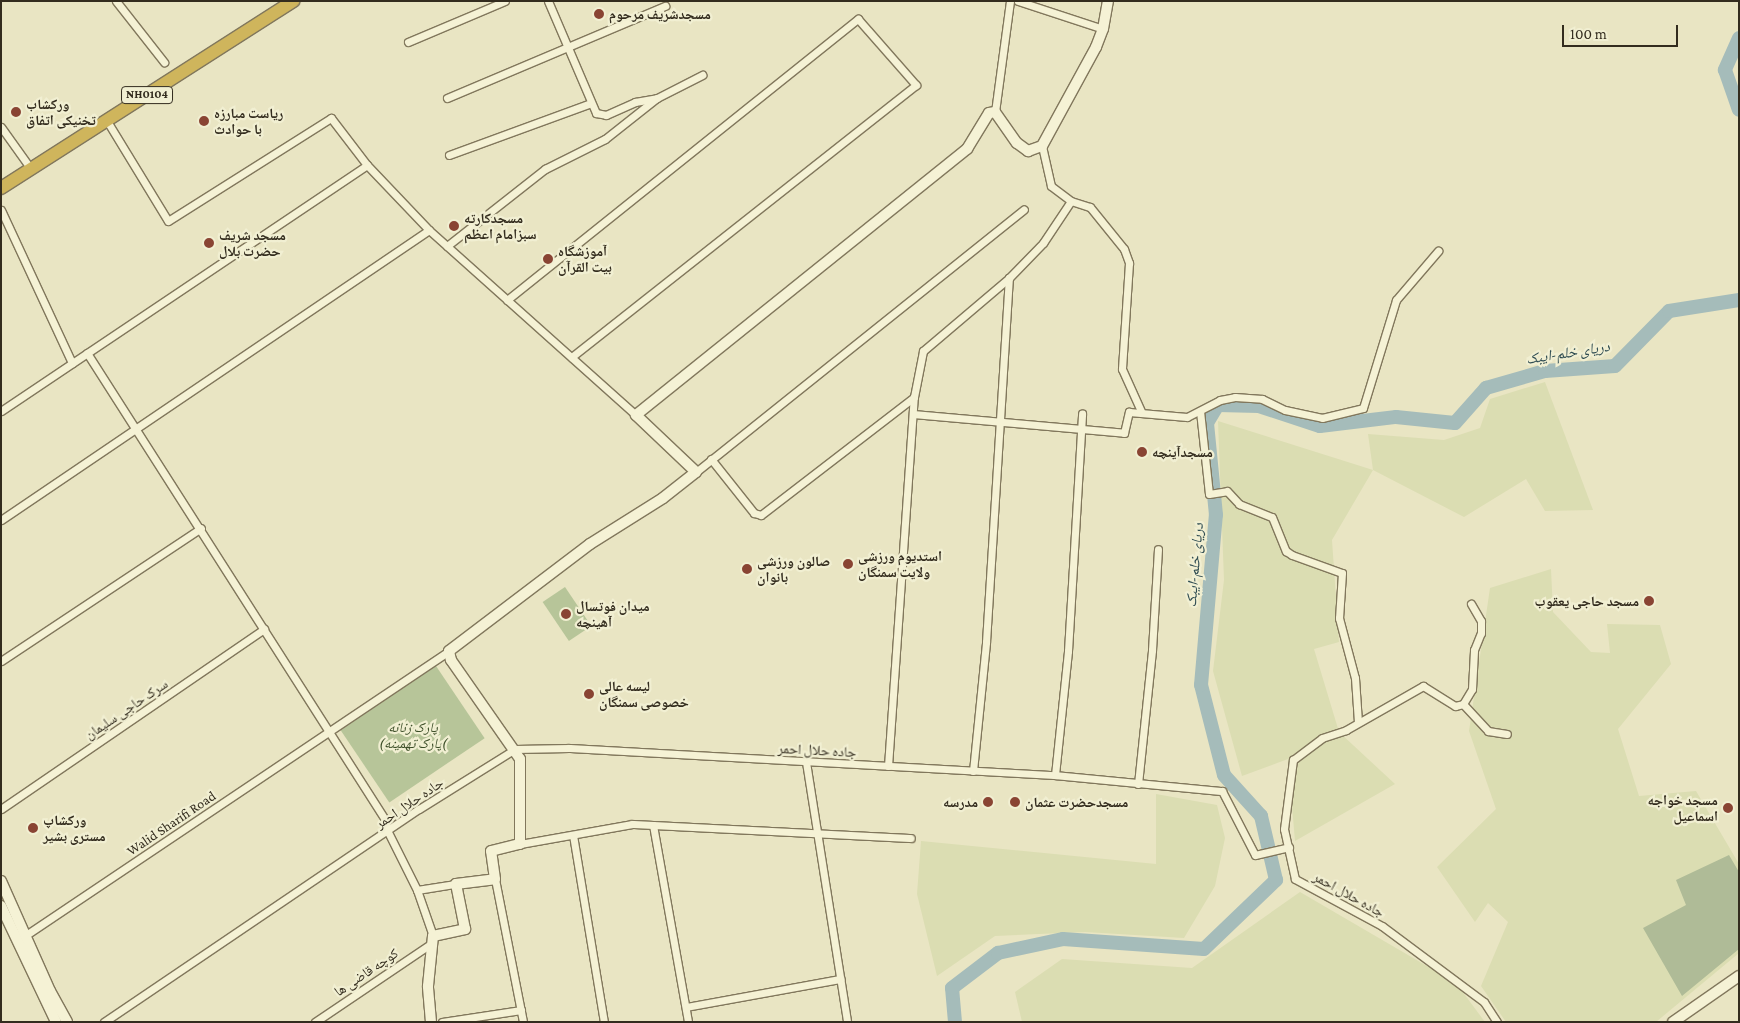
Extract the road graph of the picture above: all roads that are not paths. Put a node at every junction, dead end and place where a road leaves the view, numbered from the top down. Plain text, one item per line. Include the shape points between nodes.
1 (116, 1) edge
2 (292, 1) edge
3 (505, 1) edge
4 (548, 1) edge
5 (1010, 1) edge
6 (1018, 1) edge
7 (1108, 1) edge
8 (665, 6) dead end
9 (1104, 29) junction
10 (408, 42) dead end
11 (569, 48) junction
12 (164, 62) dead end
13 (702, 75) dead end
14 (447, 98) dead end
15 (657, 98) junction
16 (592, 102) junction
17 (995, 112) junction
18 (107, 121) junction
19 (1, 128) edge
20 (1042, 146) junction
21 (449, 155) dead end
22 (367, 165) junction
23 (31, 170) junction
24 (1, 188) edge
25 (1070, 202) junction
26 (1024, 209) dead end
27 (1, 210) edge
28 (429, 230) junction
29 (447, 246) junction
30 (1438, 251) dead end
31 (1009, 278) junction
32 (507, 300) junction
33 (88, 353) junction
34 (571, 357) junction
35 (72, 364) junction
36 (914, 398) junction
37 (1, 411) edge
38 (1140, 411) junction
39 (1200, 411) junction
40 (1082, 413) dead end
41 (913, 414) junction
42 (636, 415) junction
43 (999, 424) junction
44 (137, 429) junction
45 (1080, 429) junction
46 (711, 459) junction
47 (696, 472) junction
48 (1, 520) edge
49 (201, 528) junction
50 (1158, 549) dead end
51 (1471, 604) dead end
52 (264, 629) junction
53 (449, 651) junction
54 (1, 661) edge
55 (1463, 704) junction
56 (1358, 722) junction
57 (329, 731) junction
58 (1507, 734) dead end
59 (515, 749) junction
60 (806, 762) junction
61 (888, 766) junction
62 (973, 771) junction
63 (1055, 776) junction
64 (1138, 784) junction
65 (1, 809) edge
66 (653, 825) junction
67 (388, 832) junction
68 (816, 834) junction
69 (573, 835) junction
70 (911, 838) dead end
71 (520, 844) junction
72 (1289, 847) junction
73 (495, 879) junction
74 (1, 881) edge
75 (456, 884) junction
76 (417, 890) junction
77 (4, 907) edge
78 (26, 935) junction
79 (432, 939) junction
80 (1739, 976) edge
81 (840, 979) junction
82 (686, 1008) junction
83 (521, 1010) junction
84 (56, 1022) edge
85 (67, 1022) edge
86 (104, 1022) edge
87 (315, 1022) edge
88 (431, 1022) edge
89 (442, 1022) edge
90 (523, 1022) edge
91 (604, 1022) edge
92 (688, 1022) edge
93 (848, 1022) edge
94 (1498, 1022) edge
95 (1673, 1022) edge

1 - 12 street
2 - 18 highway, NH0104
3 - 10 street
4 - 11 street
5 - 17 street
6 - 9 street
7 - 9 street
8 - 11 street
9 - 20 street
11 - 14 street
11 - 16 street
13 - 15 street
15 - 16 street via 635,102 606,115 596,113
15 - 29 street via 605,140 545,170
16 - 21 street
17 - 20 street via 1017,143 1028,151
17 - 42 street via 989,113 967,149
18 - 22 street via 168,221 331,118
18 - 23 highway, NH0104
19 - 23 street
20 - 25 street via 1052,186
22 - 28 street
22 - 33 street
23 - 24 highway, NH0104
25 - 31 street via 1043,242
25 - 38 street via 1090,207 1116,244 1124,249 1129,263 1122,369
26 - 46 street
27 - 35 street
28 - 29 street
28 - 44 street
29 - 32 street
30 - 39 street via 1396,300 1363,408 1322,418 1285,410 1262,399 1235,397
31 - 36 street via 924,351
31 - 43 street
32 - 34 street
32 - 34 street via 858,18 916,85
33 - 35 street
33 - 44 street
34 - 42 street
35 - 37 street
36 - 41 street
36 - 46 street via 761,515 754,513
38 - 39 street via 1187,418
38 - 45 street via 1129,412 1124,433
39 - 56 street via 1209,494 1227,491 1239,504 1272,517 1286,551 1342,573 1339,618 1355,678
40 - 45 street
41 - 43 street
41 - 61 street
42 - 47 street
43 - 45 street
43 - 62 street via 986,642
44 - 48 street
44 - 49 street
45 - 63 street via 1070,624
46 - 47 street
47 - 53 street via 663,498 590,544
49 - 52 street
49 - 54 street
50 - 64 street via 1152,650
51 - 55 street via 1481,621 1481,633 1474,650 1472,689
52 - 57 street
52 - 65 street, سرک حاجی سلیمان
53 - 57 street, Walid Sharifi Road
53 - 59 street via 466,684
55 - 56 street via 1455,706 1423,686
55 - 58 street via 1488,731
56 - 72 street via 1322,738 1293,760 1284,829
57 - 67 street via 386,821
57 - 78 street, Walid Sharifi Road
59 - 60 street, جاده حلال احمر via 569,748
59 - 67 street, جاده حلال احمر
59 - 71 street via 521,774
60 - 61 street, جاده حلال احمر
60 - 68 street
61 - 62 street, جاده حلال احمر
62 - 63 street, جاده حلال احمر
63 - 64 street, جاده حلال احمر
64 - 72 street, جاده حلال احمر via 1222,791 1256,855
66 - 68 street
66 - 69 street via 632,824
66 - 82 street
67 - 76 street
67 - 86 street, جاده حلال احمر
68 - 70 street
68 - 81 street
69 - 71 street
69 - 91 street
71 - 73 street via 491,851
72 - 94 street, جاده حلال احمر via 1295,879 1382,926 1484,1002
73 - 75 street
73 - 83 street
74 - 77 street
75 - 76 street
75 - 79 street via 465,928
76 - 79 street
77 - 78 street
77 - 84 street
78 - 85 street
79 - 87 street, کوچه قاضی ها
79 - 88 street via 428,986
80 - 95 street
81 - 82 street
81 - 93 street
82 - 92 street
83 - 89 street
83 - 90 street

